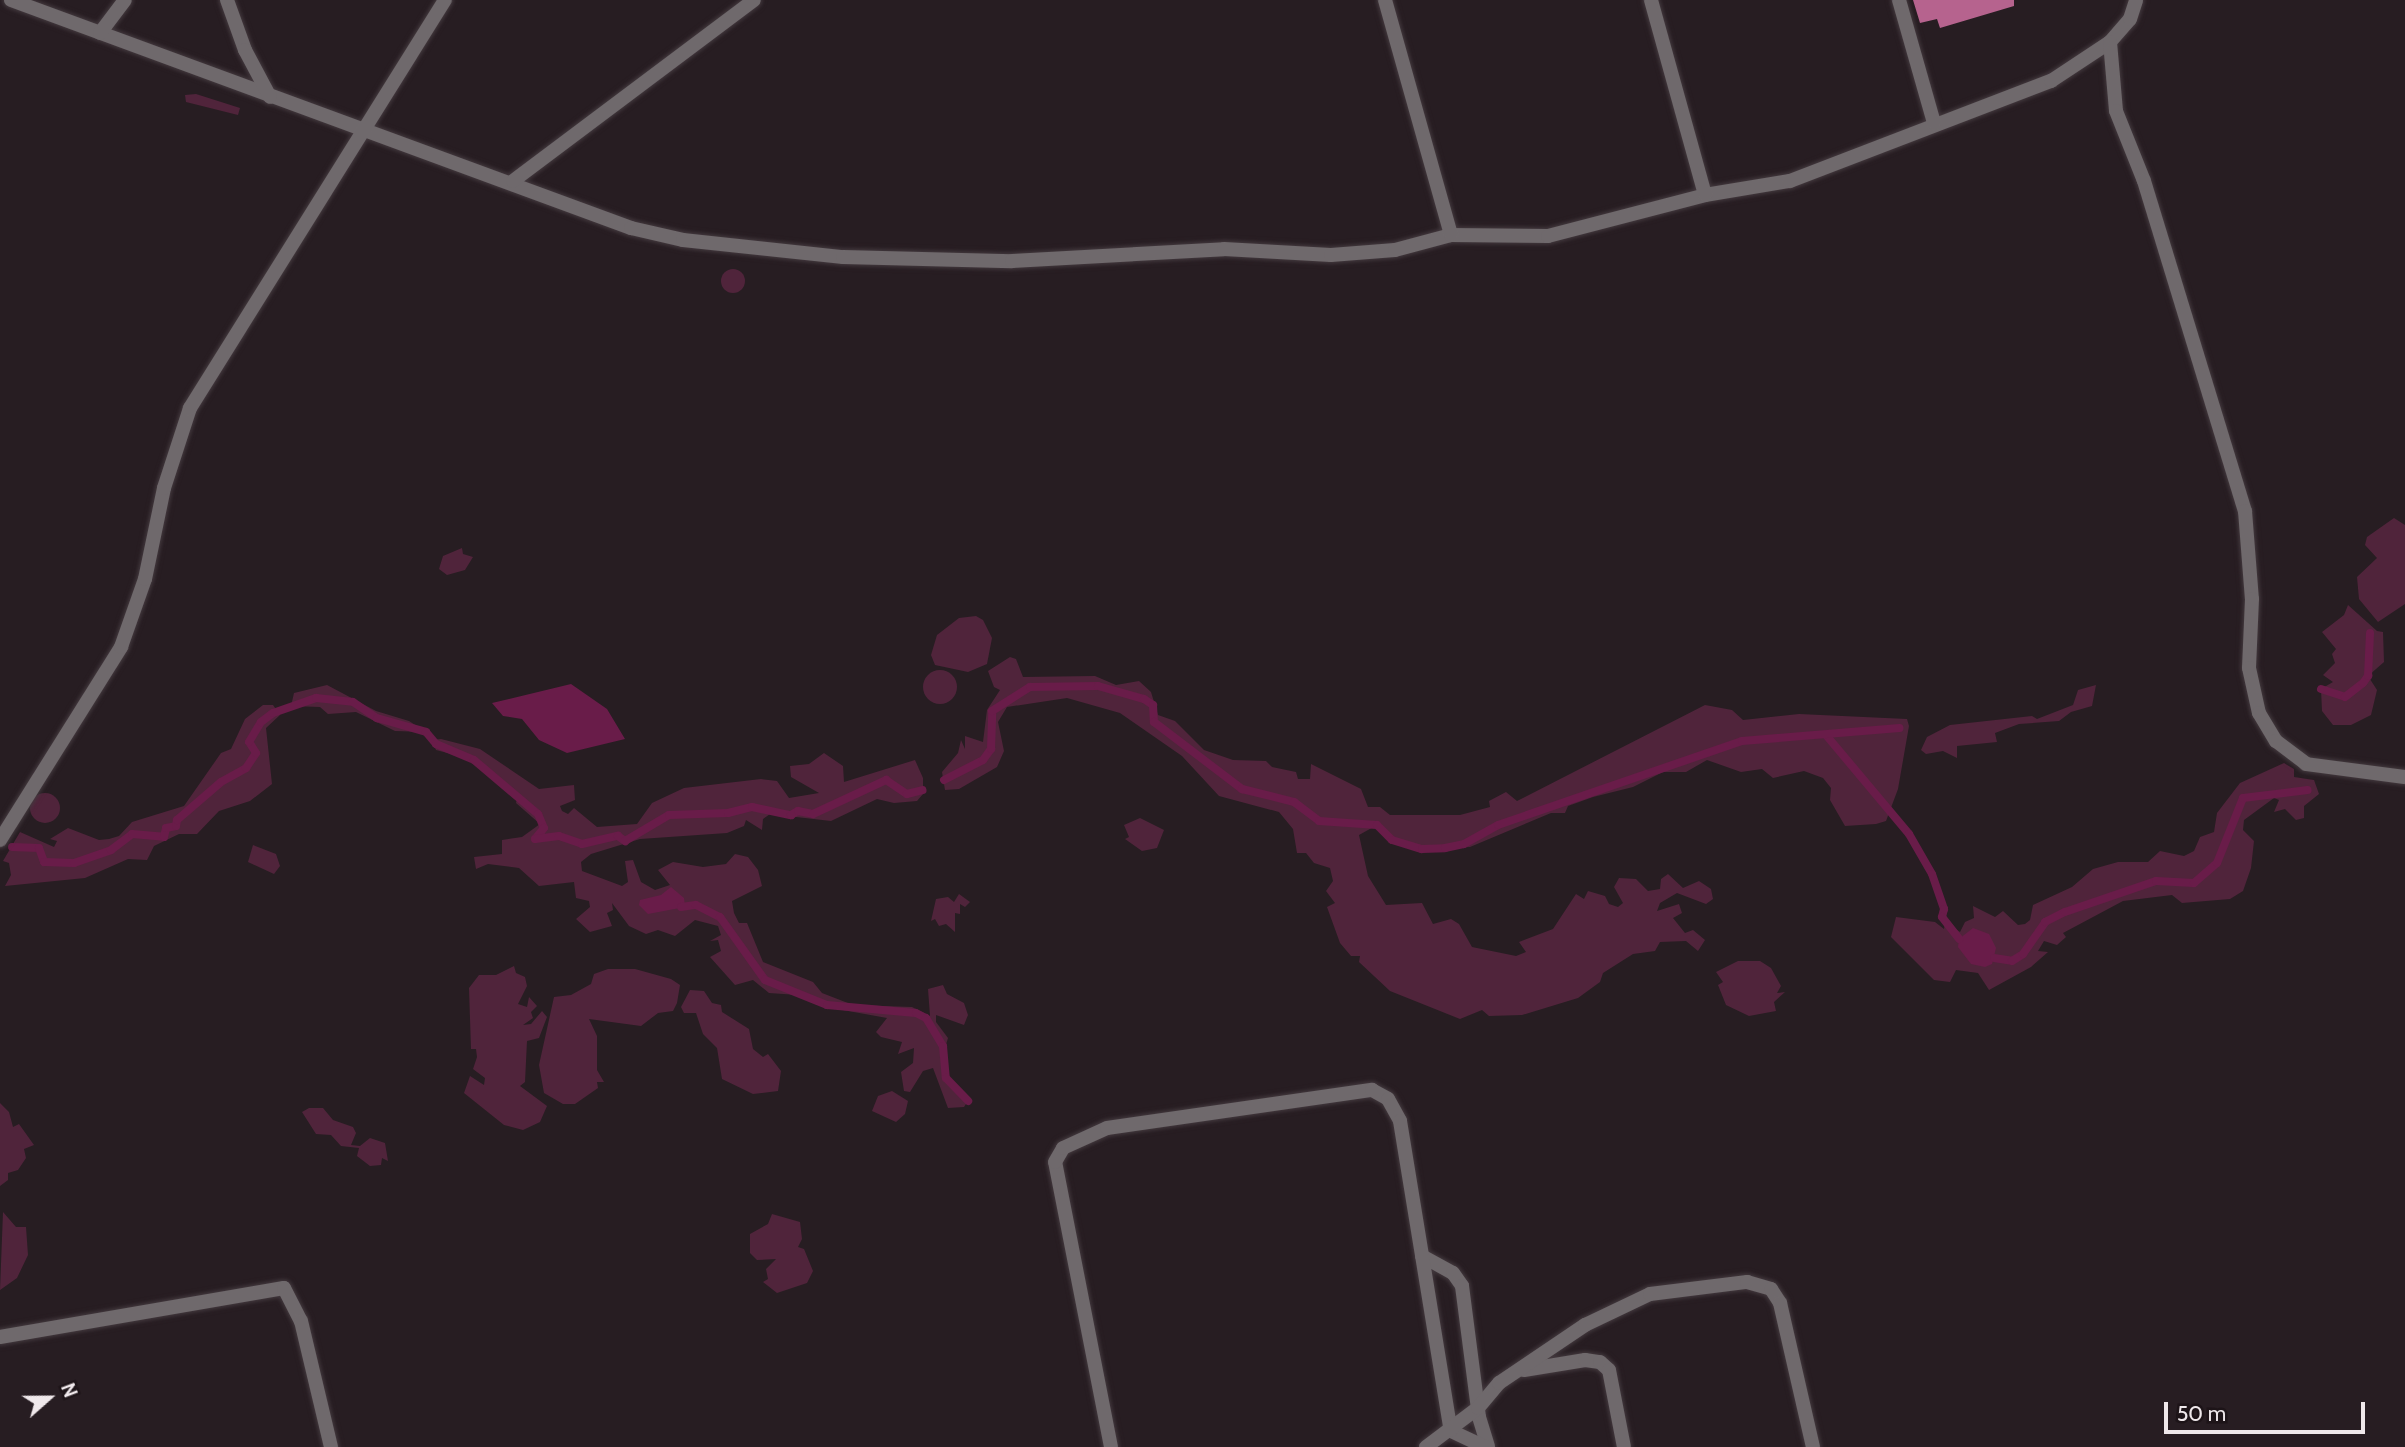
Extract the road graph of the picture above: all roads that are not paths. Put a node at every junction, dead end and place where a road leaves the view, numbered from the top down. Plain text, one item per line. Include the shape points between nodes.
1 (11, 0) edge
2 (125, 0) edge
3 (227, 0) edge
4 (445, 0) edge
5 (754, 0) edge
6 (1385, 0) edge
7 (1651, 0) edge
8 (1899, 0) edge
9 (2136, 0) edge
10 (100, 33) junction
11 (2110, 42) junction
12 (270, 97) junction
13 (1934, 123) junction
14 (362, 131) junction
15 (513, 181) junction
16 (1705, 195) junction
17 (1451, 235) junction
18 (2405, 777) edge
19 (0, 840) edge
20 (1422, 1256) junction
21 (0, 1338) edge
22 (1520, 1371) junction
23 (1478, 1408) junction
24 (1451, 1431) junction
25 (331, 1447) edge
26 (1111, 1447) edge
27 (1426, 1447) edge
28 (1487, 1447) edge
29 (1624, 1447) edge
30 (1813, 1447) edge

1 - 10 street
2 - 10 street
3 - 12 street via 244,50
4 - 14 street
5 - 15 street
6 - 17 street
7 - 16 street
8 - 13 street
9 - 11 street via 2130,19
10 - 12 street
11 - 13 street via 2051,81
11 - 18 street via 2116,111 2144,181 2245,511 2252,599 2249,668 2259,713 2276,741 2306,764
12 - 14 street
13 - 16 street via 1790,181
14 - 15 street
14 - 19 street via 190,408 164,488 145,579 121,647
15 - 17 street via 631,228 670,237 843,257 1012,261 1224,249 1331,255 1395,250
16 - 17 street via 1548,236
20 - 23 street via 1453,1273 1462,1286
20 - 24 street
20 - 26 street via 1400,1121 1388,1099 1372,1090 1107,1128 1063,1148 1055,1162
21 - 25 street via 284,1288 301,1321
22 - 23 street via 1499,1383
22 - 29 street via 1585,1360 1600,1362 1609,1370
22 - 30 street via 1585,1325 1650,1294 1747,1282 1763,1285 1780,1303
23 - 24 street
23 - 28 street
24 - 27 street
24 - 28 street

